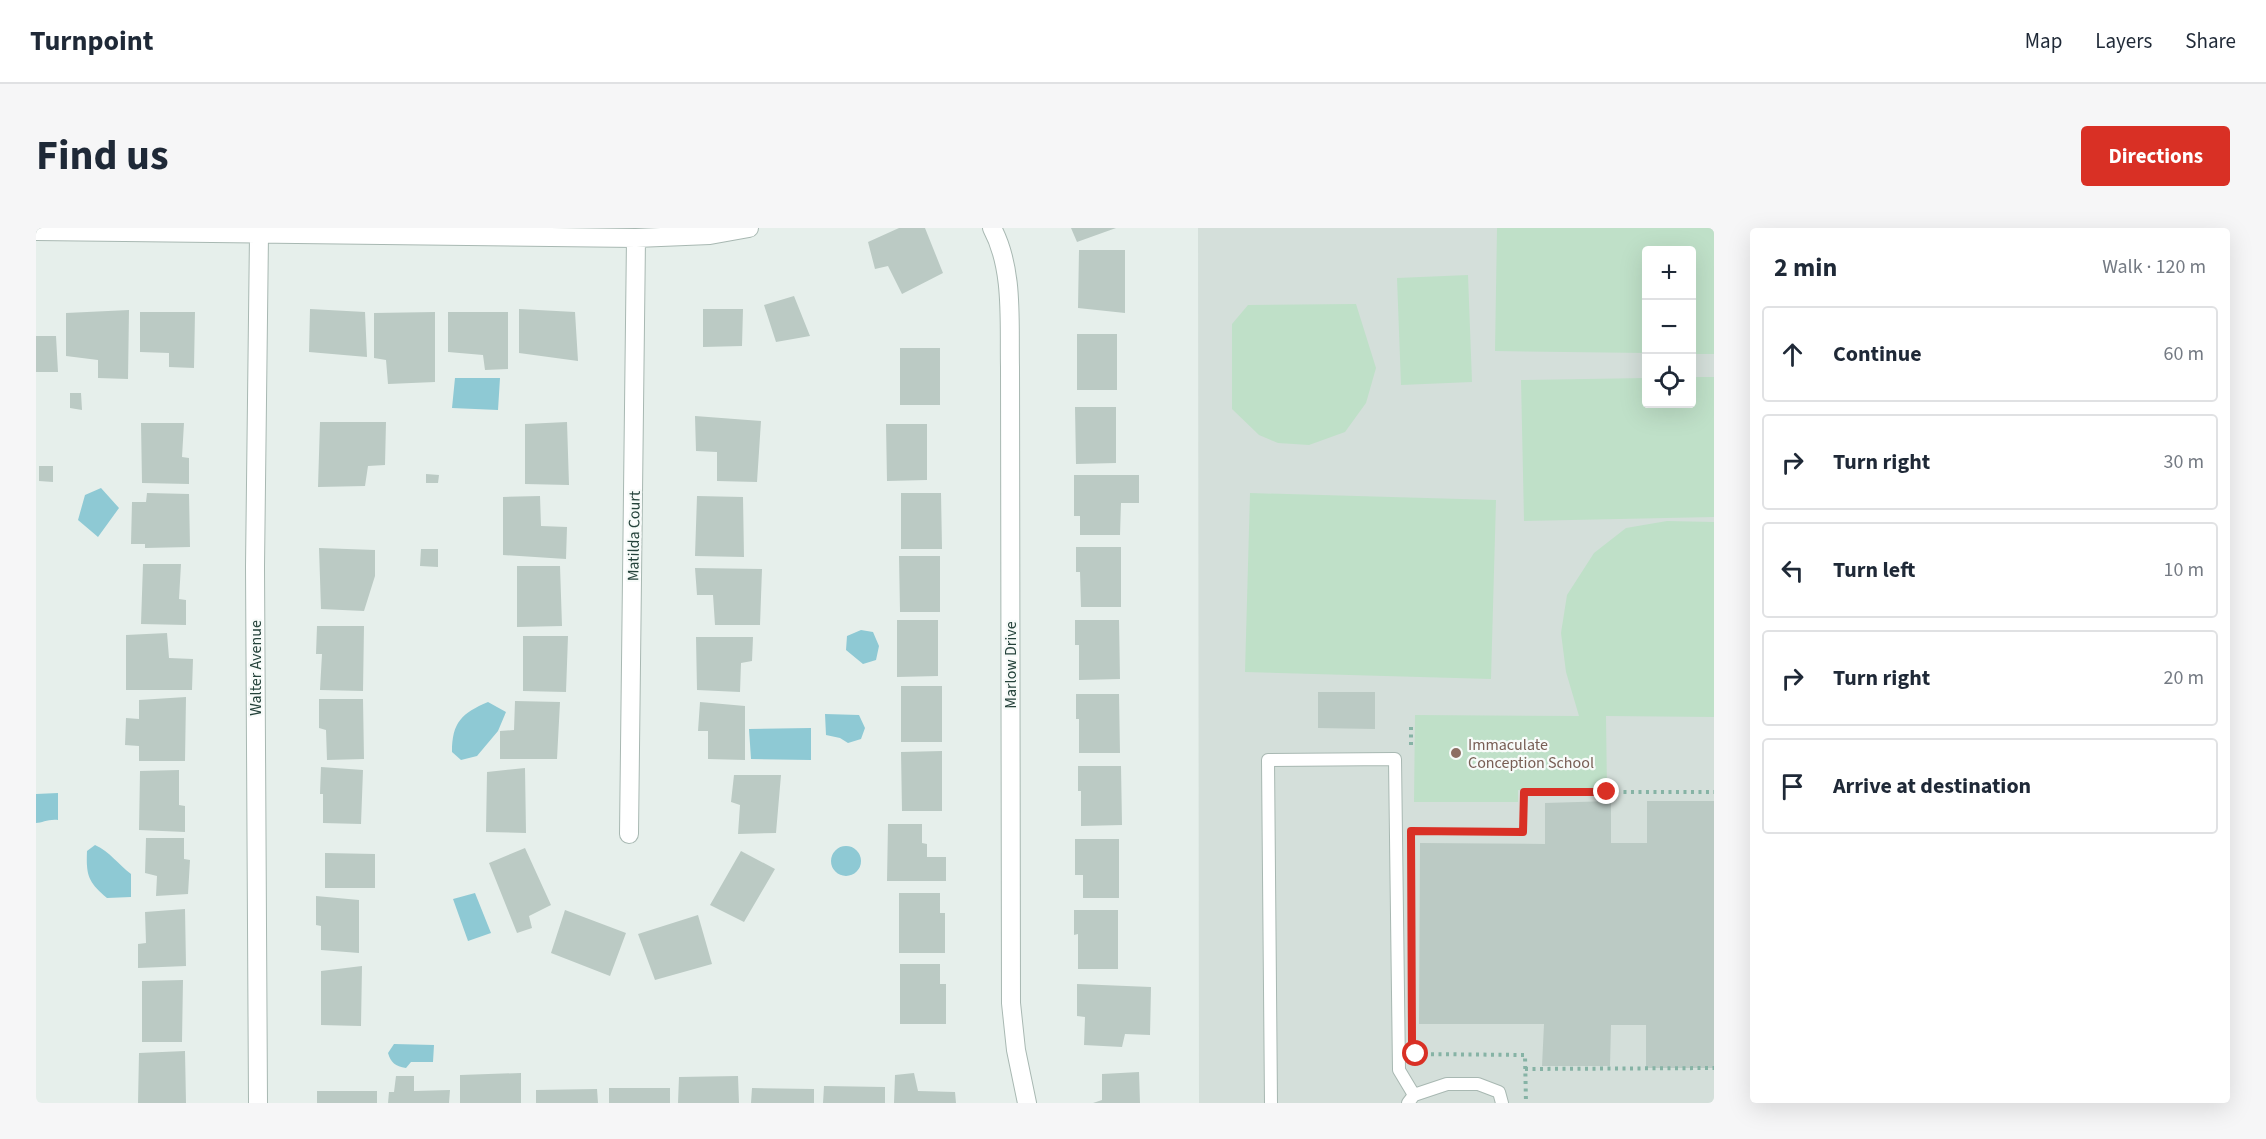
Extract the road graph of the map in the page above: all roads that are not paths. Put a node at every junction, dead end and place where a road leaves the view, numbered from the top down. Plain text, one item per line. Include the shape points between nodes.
1 (749, 228) edge
2 (992, 228) edge
3 (36, 231) edge
4 (259, 234) junction
5 (636, 238) junction
6 (629, 834) dead end
7 (1411, 1099) edge
8 (258, 1103) edge
9 (1027, 1103) edge
10 (1271, 1103) edge
11 (1502, 1103) edge

1 - 5 street via 710,235
2 - 9 street, Marlow Drive via 1004,261 1008,290 1011,993 1016,1050
3 - 4 street
4 - 5 street
4 - 8 street, Walter Avenue via 255,567
5 - 6 street, Matilda Court
7 - 10 lane via 1399,1070 1395,759 1268,760
7 - 11 lane via 1447,1084 1478,1084 1498,1092

